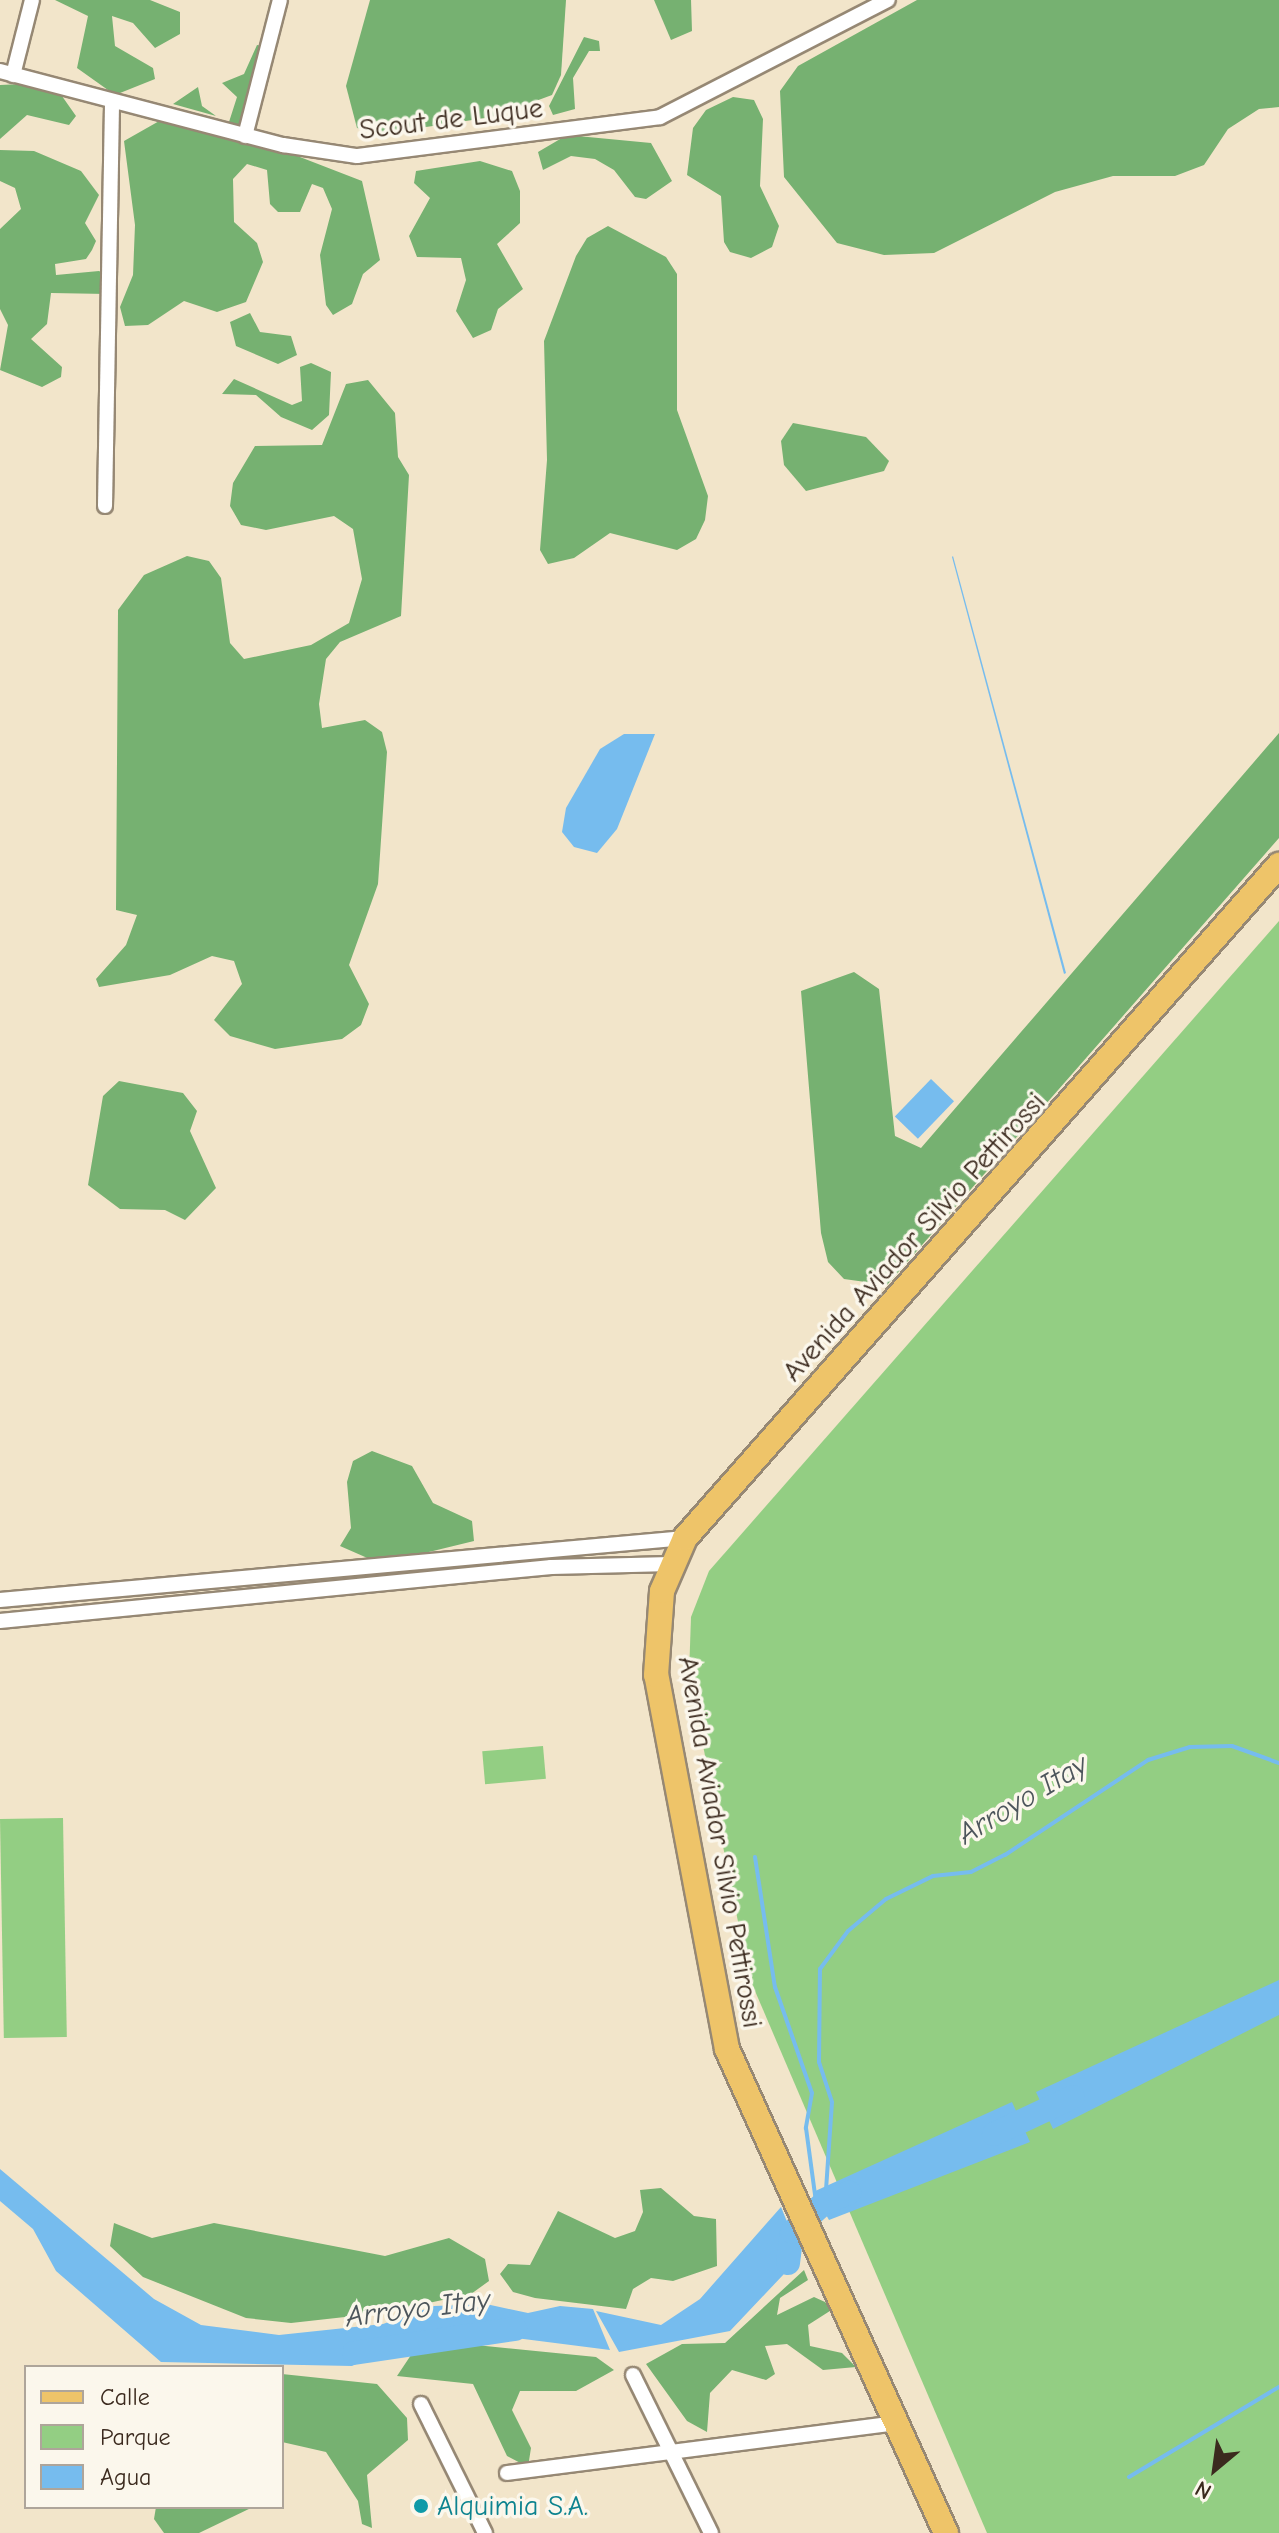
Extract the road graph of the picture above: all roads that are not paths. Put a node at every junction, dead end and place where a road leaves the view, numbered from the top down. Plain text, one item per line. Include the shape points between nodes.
1 (32, 0) edge
2 (280, 0) edge
3 (888, 0) edge
4 (7, 73) edge
5 (112, 101) junction
6 (245, 136) junction
7 (105, 506) dead end
8 (1279, 865) edge
9 (685, 1538) junction
10 (671, 1564) junction
11 (220, 1580) junction
12 (222, 1597) junction
13 (0, 1600) edge
14 (0, 1621) edge
15 (633, 2375) dead end
16 (421, 2404) dead end
17 (892, 2424) junction
18 (671, 2448) junction
19 (507, 2473) dead end
20 (485, 2533) edge
21 (711, 2533) edge
22 (946, 2533) edge

1 - 4 street
2 - 6 street
3 - 6 street, Scout de Luque via 660,117 342,157
4 - 5 street, Scout de Luque
5 - 6 street, Scout de Luque
5 - 7 street
8 - 9 main road, Avenida Aviador Silvio Pettirossi
9 - 10 main road, Avenida Aviador Silvio Pettirossi
9 - 11 street
10 - 12 street via 564,1566
10 - 17 main road, Avenida Aviador Silvio Pettirossi via 654,1628 671,1771 727,2049
11 - 12 street
11 - 13 street
12 - 14 street
15 - 18 street
16 - 20 street
17 - 18 street
17 - 22 main road, Avenida Aviador Silvio Pettirossi
18 - 19 street
18 - 21 street

